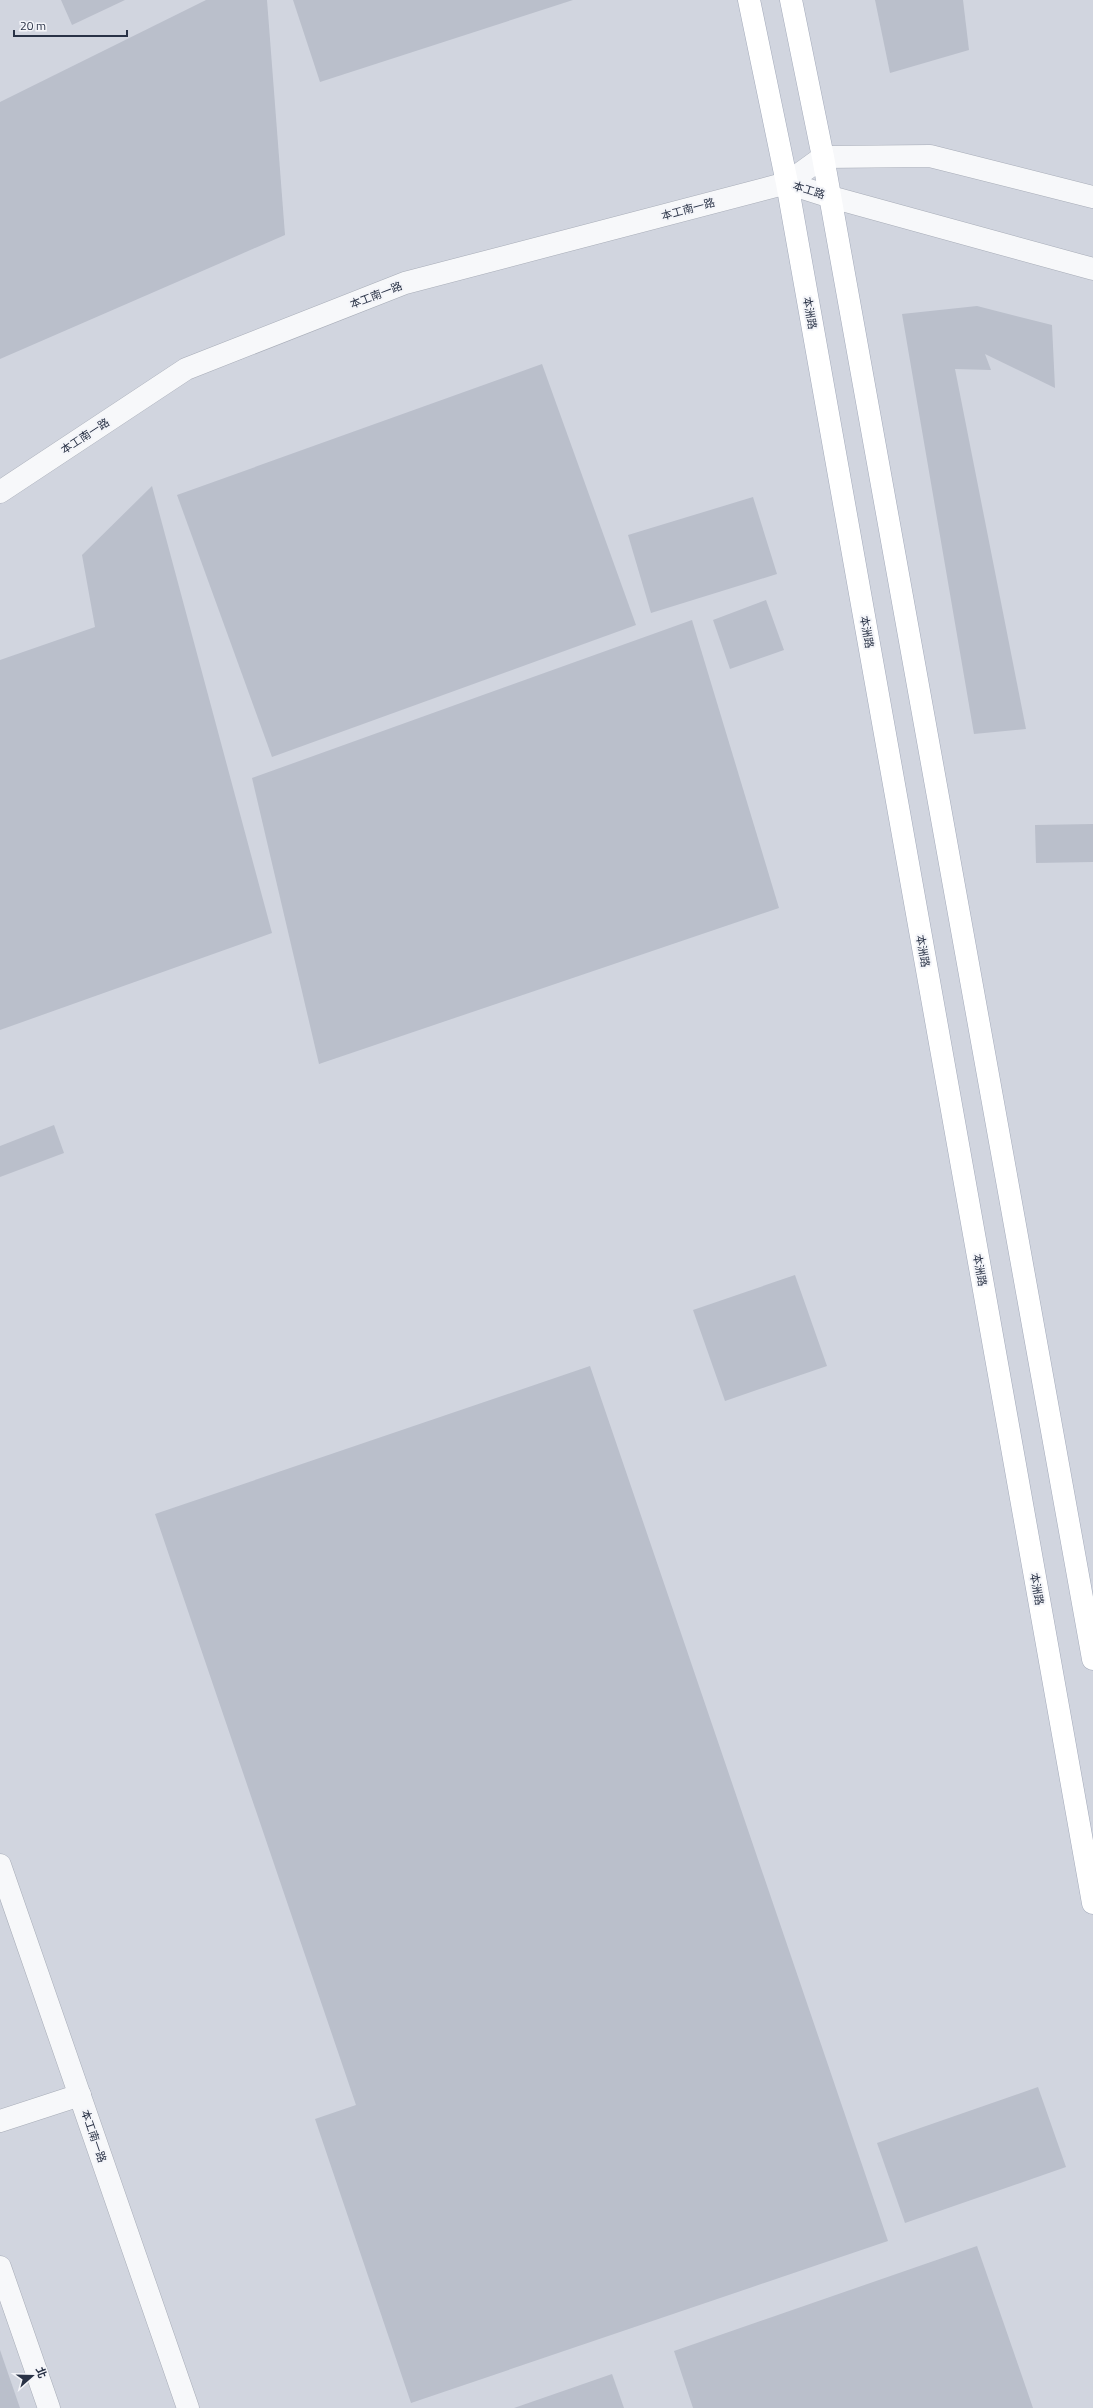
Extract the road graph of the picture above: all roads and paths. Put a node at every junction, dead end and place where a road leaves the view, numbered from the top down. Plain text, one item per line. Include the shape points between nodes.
1 (749, 0) edge
2 (792, 0) edge
3 (823, 157) junction
4 (787, 183) junction
5 (831, 197) junction
6 (1093, 197) edge
7 (1093, 269) edge
8 (0, 492) edge
9 (1093, 1659) edge
10 (0, 1865) edge
11 (1093, 1903) edge
12 (80, 2095) junction
13 (0, 2121) edge
14 (0, 2267) edge
15 (49, 2408) edge
16 (188, 2408) edge

1 - 4 main road, 本洲路
2 - 3 main road
3 - 4 street, 本工路
3 - 5 main road
3 - 6 street via 930,156
4 - 5 street, 本工路
4 - 8 street, 本工南一路 via 405,284 200,364 186,370
4 - 11 main road, 本洲路
5 - 7 street, 本工路
5 - 9 main road
10 - 12 street, 本工南一路
12 - 13 street
12 - 16 street, 本工南一路
14 - 15 street

